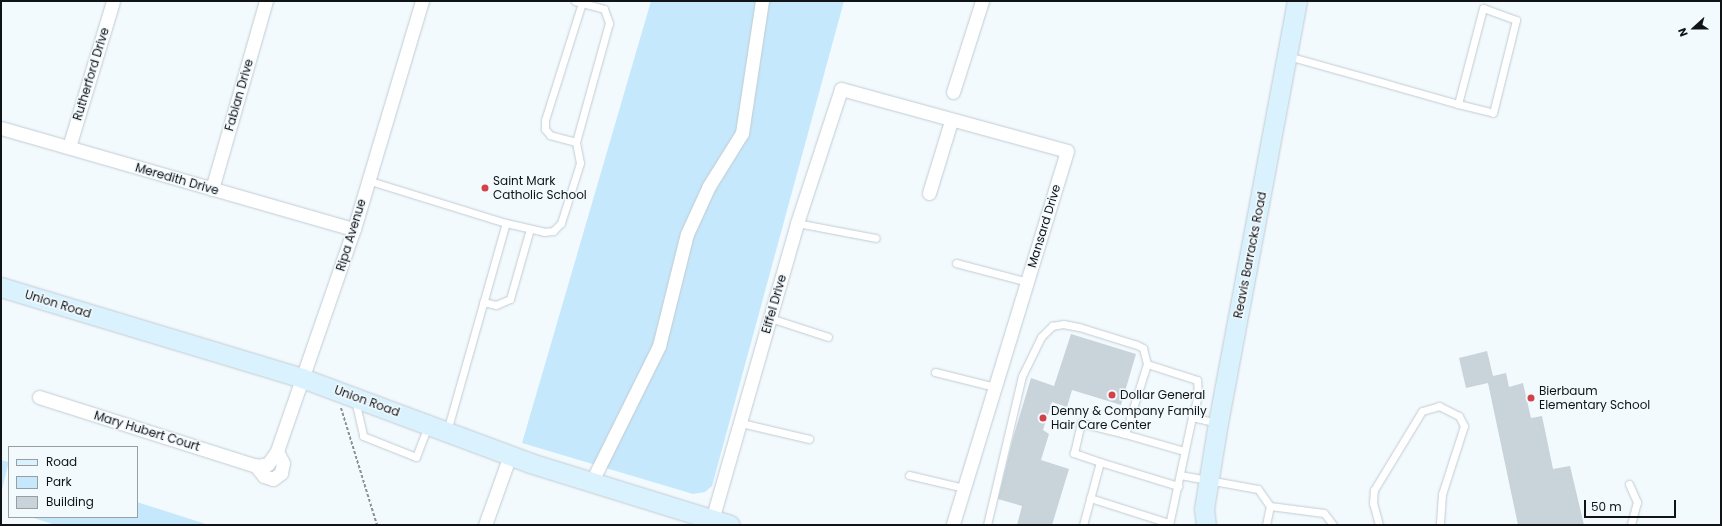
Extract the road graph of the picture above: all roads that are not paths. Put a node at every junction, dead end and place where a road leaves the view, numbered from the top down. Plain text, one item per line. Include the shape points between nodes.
1 (113, 1) edge
2 (266, 1) edge
3 (422, 1) edge
4 (762, 1) edge
5 (982, 1) edge
6 (1297, 1) edge
7 (578, 2) edge
8 (1288, 56) junction
9 (841, 89) joint
10 (953, 92) dead end
11 (1458, 104) junction
12 (952, 121) junction
13 (1, 128) edge
14 (576, 142) junction
15 (69, 147) junction
16 (366, 180) junction
17 (212, 189) junction
18 (929, 193) dead end
19 (506, 222) junction
20 (797, 223) junction
21 (354, 229) junction
22 (530, 229) junction
23 (876, 238) dead end
24 (956, 263) dead end
25 (1028, 282) junction
26 (1, 287) edge
27 (483, 302) junction
28 (770, 318) junction
29 (828, 337) dead end
30 (1147, 364) junction
31 (934, 372) dead end
32 (302, 378) junction
33 (995, 387) junction
34 (39, 397) dead end
35 (348, 402) junction
36 (1192, 417) junction
37 (741, 423) junction
38 (1218, 423) junction
39 (428, 424) junction
40 (447, 432) junction
41 (1125, 434) junction
42 (809, 439) dead end
43 (277, 451) joint
44 (1184, 451) junction
45 (510, 455) junction
46 (1100, 462) junction
47 (1180, 475) junction
48 (909, 476) dead end
49 (1209, 478) junction
50 (591, 483) junction
51 (1629, 484) dead end
52 (1178, 486) junction
53 (964, 488) junction
54 (1090, 498) junction
55 (1270, 506) junction
56 (1205, 517) edge
57 (712, 520) junction
58 (1169, 524) edge
59 (485, 525) edge
60 (730, 525) edge
61 (953, 525) edge
62 (987, 525) edge
63 (1083, 525) edge
64 (1195, 525) edge
65 (1266, 525) edge
66 (1333, 525) edge
67 (1379, 525) edge
68 (1440, 525) edge
69 (1631, 525) edge

1 - 15 street, Rutherford Drive
2 - 17 street, Fabian Drive
3 - 16 street, Ripa Avenue
4 - 50 street via 742,133 709,186 687,234 659,346
5 - 10 street
6 - 8 main road, Reavis Barracks Road
7 - 14 lane via 604,9 609,23
7 - 14 lane via 545,129 550,135
8 - 11 lane
8 - 38 main road, Reavis Barracks Road
9 - 12 street, Mansard Drive
9 - 20 street, Eiffel Drive
11 - 11 lane via 1493,113 1516,20 1483,8
12 - 18 street
12 - 25 street, Mansard Drive via 1067,151
13 - 15 street, Meredith Drive
14 - 22 lane via 580,163 561,223 553,231
15 - 17 street, Meredith Drive
16 - 19 lane
16 - 21 street, Ripa Avenue
17 - 21 street, Meredith Drive
19 - 22 lane
19 - 27 lane
20 - 23 lane
20 - 28 street, Eiffel Drive
21 - 32 street, Ripa Avenue
22 - 27 lane via 510,299 496,305
24 - 25 lane
25 - 33 street, Mansard Drive
26 - 32 main road, Union Road
27 - 40 lane
28 - 29 lane
28 - 37 street, Eiffel Drive
30 - 36 lane via 1197,380 1198,396
30 - 41 lane
30 - 62 lane via 1143,348 1079,327 1063,324 1052,326 1041,337 1022,376
31 - 33 lane
32 - 35 main road, Union Road
32 - 43 street, Ripa Avenue
33 - 53 street, Mansard Drive
34 - 43 street, Mary Hubert Court via 261,464 264,476 273,479 282,473 283,463
35 - 39 main road, Union Road
35 - 39 lane via 363,436 416,457
36 - 38 lane
36 - 44 lane
37 - 42 lane
37 - 57 street, Eiffel Drive
38 - 49 main road, Reavis Barracks Road
39 - 40 main road, Union Road
40 - 45 main road, Union Road
41 - 44 lane
41 - 46 lane via 1081,423 1074,453
44 - 47 lane
45 - 50 main road, Union Road
45 - 59 street
46 - 52 lane
46 - 54 lane
47 - 49 lane
47 - 52 lane
48 - 53 lane
49 - 55 lane via 1258,489
49 - 56 main road, Reavis Barracks Road
50 - 57 main road, Union Road
51 - 69 lane via 1637,502
52 - 58 lane
53 - 61 street, Mansard Drive
54 - 58 lane
54 - 63 lane
55 - 65 lane
55 - 66 lane via 1324,513
56 - 64 main road, Reavis Barracks Road
57 - 60 main road, Union Road
67 - 68 lane via 1373,503 1374,490 1422,411 1439,406 1459,416 1464,426 1442,494

